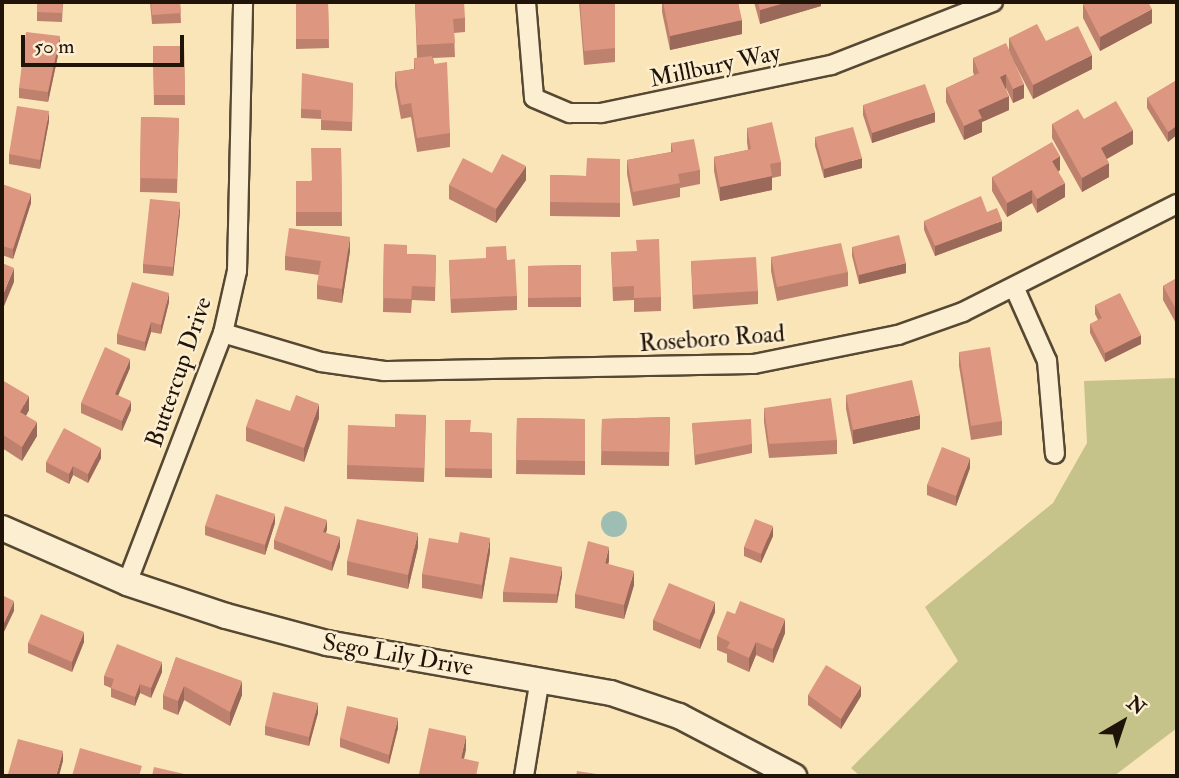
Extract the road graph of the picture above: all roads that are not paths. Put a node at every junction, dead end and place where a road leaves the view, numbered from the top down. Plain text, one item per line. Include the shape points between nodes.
1 (243, 2) edge
2 (526, 2) edge
3 (993, 2) edge
4 (1177, 204) edge
5 (1015, 289) junction
6 (223, 334) junction
7 (1055, 454) dead end
8 (2, 528) edge
9 (127, 583) junction
10 (540, 678) junction
11 (523, 776) edge
12 (794, 776) edge

1 - 6 street, Buttercup Drive via 243,208
2 - 3 street, Millbury Way via 534,98 570,113 601,113 831,65
4 - 5 street, Roseboro Road
5 - 6 street, Roseboro Road via 898,335 754,364 384,370 321,362
5 - 7 street via 1047,361
6 - 9 street, Buttercup Drive
8 - 9 street, Sego Lily Drive
9 - 10 street, Sego Lily Drive via 327,643
10 - 11 street
10 - 12 street, Sego Lily Drive via 679,716

